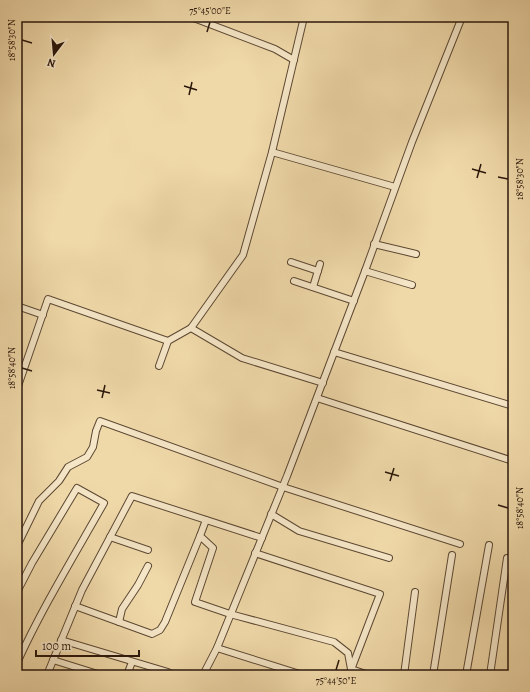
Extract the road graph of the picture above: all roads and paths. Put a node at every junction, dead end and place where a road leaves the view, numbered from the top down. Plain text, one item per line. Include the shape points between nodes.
1 (191, 17) edge
2 (304, 17) edge
3 (462, 17) edge
4 (294, 60) junction
5 (272, 152) junction
6 (396, 187) junction
7 (374, 244) junction
8 (416, 254) dead end
9 (291, 262) dead end
10 (320, 264) dead end
11 (318, 271) junction
12 (365, 271) junction
13 (294, 281) dead end
14 (412, 285) dead end
15 (313, 287) junction
16 (354, 301) junction
17 (17, 306) edge
18 (43, 315) junction
19 (191, 328) junction
20 (168, 341) junction
21 (334, 352) junction
22 (159, 366) dead end
23 (323, 383) junction
24 (17, 389) edge
25 (317, 398) junction
26 (513, 406) edge
27 (513, 461) edge
28 (283, 487) junction
29 (272, 514) junction
30 (206, 520) junction
31 (200, 536) junction
32 (110, 537) junction
33 (262, 538) junction
34 (460, 544) dead end
35 (489, 545) dead end
36 (17, 546) edge
37 (148, 550) dead end
38 (255, 554) junction
39 (452, 555) dead end
40 (389, 558) dead end
41 (507, 558) dead end
42 (148, 566) dead end
43 (17, 592) edge
44 (415, 592) dead end
45 (74, 606) junction
46 (230, 614) junction
47 (119, 622) junction
48 (61, 640) junction
49 (216, 648) junction
50 (53, 660) junction
51 (132, 662) junction
52 (17, 663) edge
53 (350, 672) edge
54 (47, 675) edge
55 (101, 675) edge
56 (127, 675) edge
57 (167, 675) edge
58 (203, 675) edge
59 (303, 675) edge
60 (369, 675) edge
61 (404, 675) edge
62 (434, 675) edge
63 (466, 675) edge
64 (490, 675) edge

1 - 4 street via 275,49
2 - 4 street
3 - 6 street
4 - 5 street
5 - 6 street
5 - 19 street via 243,255
6 - 7 street
7 - 8 street
7 - 12 street
9 - 11 street
10 - 11 street
11 - 15 street
12 - 14 street
12 - 16 street
13 - 15 street
15 - 16 street
16 - 21 street
17 - 18 street
18 - 20 street via 48,299
18 - 24 street
19 - 20 street
19 - 23 street via 242,358
20 - 22 street
21 - 23 street
21 - 26 street
23 - 25 street
25 - 27 street
25 - 28 street
28 - 29 street
28 - 34 street
28 - 36 street via 100,421 93,447 87,457 68,467 59,481 40,500
29 - 33 street
29 - 40 street via 298,530
30 - 31 street
30 - 32 street via 132,496
30 - 33 street
31 - 46 street via 213,548 195,602
31 - 47 street via 160,630 152,634
32 - 37 street
32 - 45 street
33 - 38 street
35 - 63 street
38 - 46 street
38 - 53 street via 380,594
39 - 62 street
41 - 64 street
42 - 47 street via 122,609
43 - 52 street via 77,488 104,504 67,567
44 - 61 street
45 - 47 street
45 - 48 street
46 - 49 street
46 - 53 street via 334,642 348,653
48 - 50 street
48 - 51 street
49 - 58 street
49 - 59 street
50 - 54 street
50 - 55 street
51 - 56 street
51 - 57 street via 168,672
53 - 60 street

